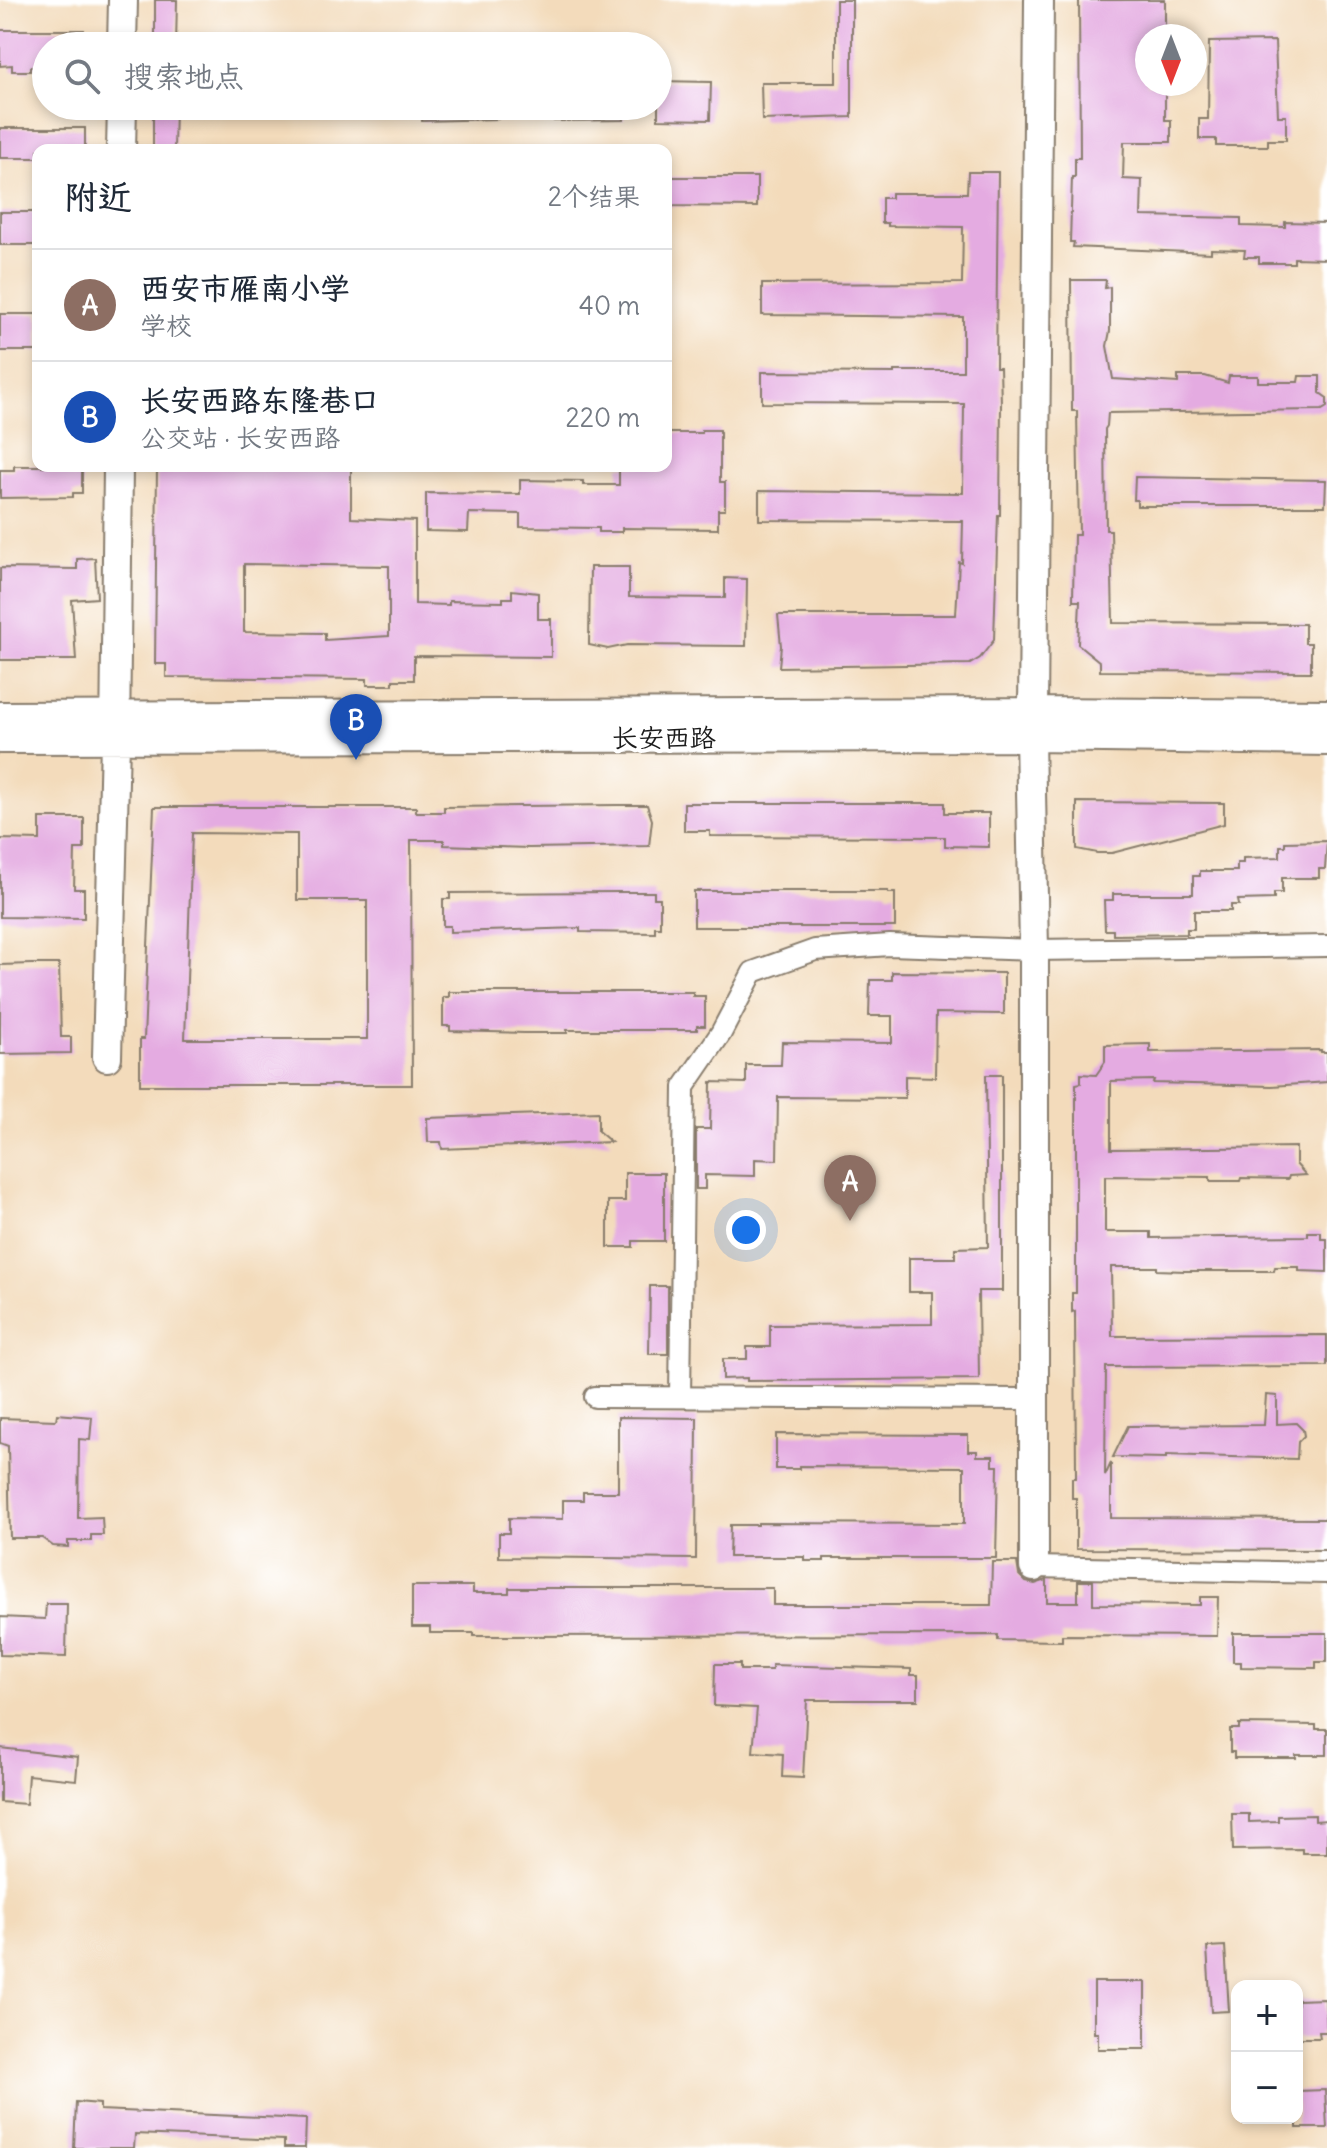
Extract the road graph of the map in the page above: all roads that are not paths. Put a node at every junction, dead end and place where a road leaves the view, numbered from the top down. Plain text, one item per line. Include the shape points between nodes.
1 (123, 0) edge
2 (1039, 0) edge
3 (122, 32) edge
4 (122, 120) edge
5 (121, 144) edge
6 (118, 472) edge
7 (1327, 714) edge
8 (0, 716) edge
9 (1031, 724) junction
10 (115, 728) junction
11 (0, 739) edge
12 (1327, 741) edge
13 (1327, 946) edge
14 (1034, 950) junction
15 (107, 1057) dead end
16 (595, 1397) dead end
17 (680, 1397) junction
18 (1034, 1399) junction
19 (1034, 1567) joint
20 (1327, 1573) edge

1 - 3 street
2 - 9 street
4 - 5 street
6 - 10 street
7 - 9 street, 长安西路
8 - 10 street, 长安西路
9 - 10 street, 长安西路
9 - 12 street, 长安西路
9 - 14 street
10 - 11 street, 长安西路
10 - 15 street
13 - 14 street
14 - 17 street via 890,945 815,950 753,972 684,1087
14 - 18 street
16 - 17 street
17 - 18 street
18 - 19 street
19 - 20 street

